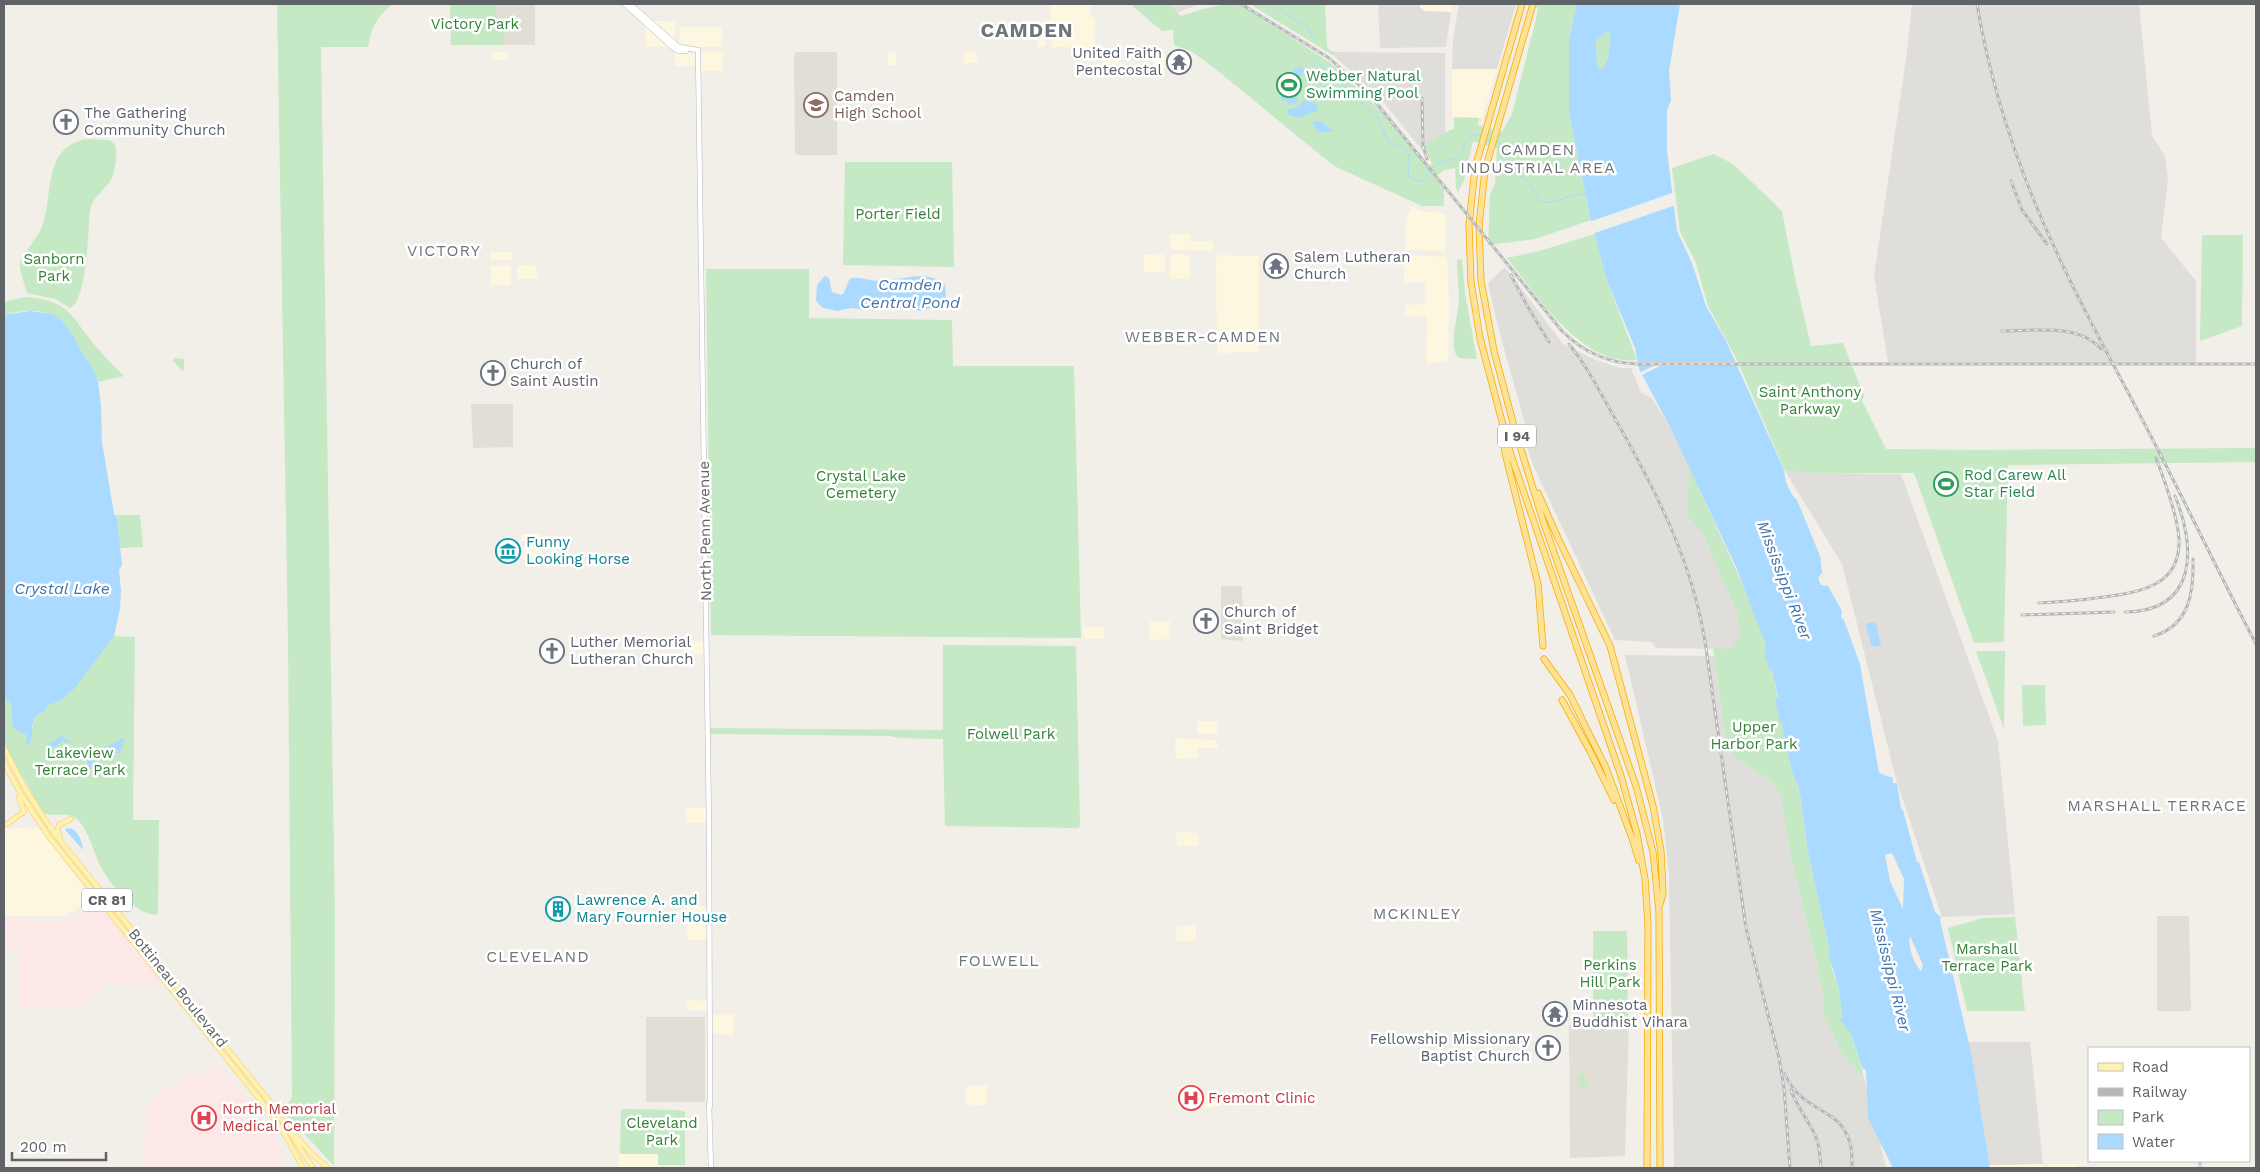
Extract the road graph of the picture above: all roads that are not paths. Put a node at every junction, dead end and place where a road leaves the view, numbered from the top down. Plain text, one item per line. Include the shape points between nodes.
1 (625, 4) edge
2 (630, 4) edge
3 (1522, 4) edge
4 (1533, 4) edge
5 (689, 50) junction
6 (1503, 431) junction
7 (1519, 443) junction
8 (1543, 646) dead end
9 (1544, 659) dead end
10 (1562, 700) dead end
11 (4, 748) edge
12 (4, 765) edge
13 (1623, 815) junction
14 (71, 820) dead end
15 (7, 824) dead end
16 (95, 885) junction
17 (1659, 911) junction
18 (1648, 925) junction
19 (278, 1113) junction
20 (303, 1168) edge
21 (313, 1168) edge
22 (328, 1168) edge
23 (711, 1168) edge
24 (1647, 1168) edge
25 (1660, 1168) edge

1 - 5 main road via 672,47
2 - 5 main road via 675,44
3 - 6 highway, I 94 via 1480,144 1468,246 1480,338
4 - 7 highway, I 94 via 1491,146 1480,212 1481,281 1494,351
5 - 23 main road, North Penn Avenue via 698,50 707,603
6 - 8 highway via 1505,453 1539,590
6 - 18 highway, I 94 via 1630,806 1641,856
7 - 17 highway, I 94 via 1636,786 1654,859
7 - 17 highway via 1547,515 1610,646 1658,828 1663,893
9 - 13 highway via 1582,718 1608,773
10 - 13 highway
11 - 16 main road, Bottineau Boulevard / CR 81 via 41,815
12 - 15 main road via 24,809
12 - 20 main road, Bottineau Boulevard / CR 81 via 53,842 261,1101 286,1136
13 - 18 highway via 1638,856
14 - 16 main road via 59,825 58,833
16 - 19 main road, Bottineau Boulevard / CR 81
17 - 25 highway, I 94
18 - 24 highway, I 94
19 - 21 main road, CR 81
19 - 22 main road

